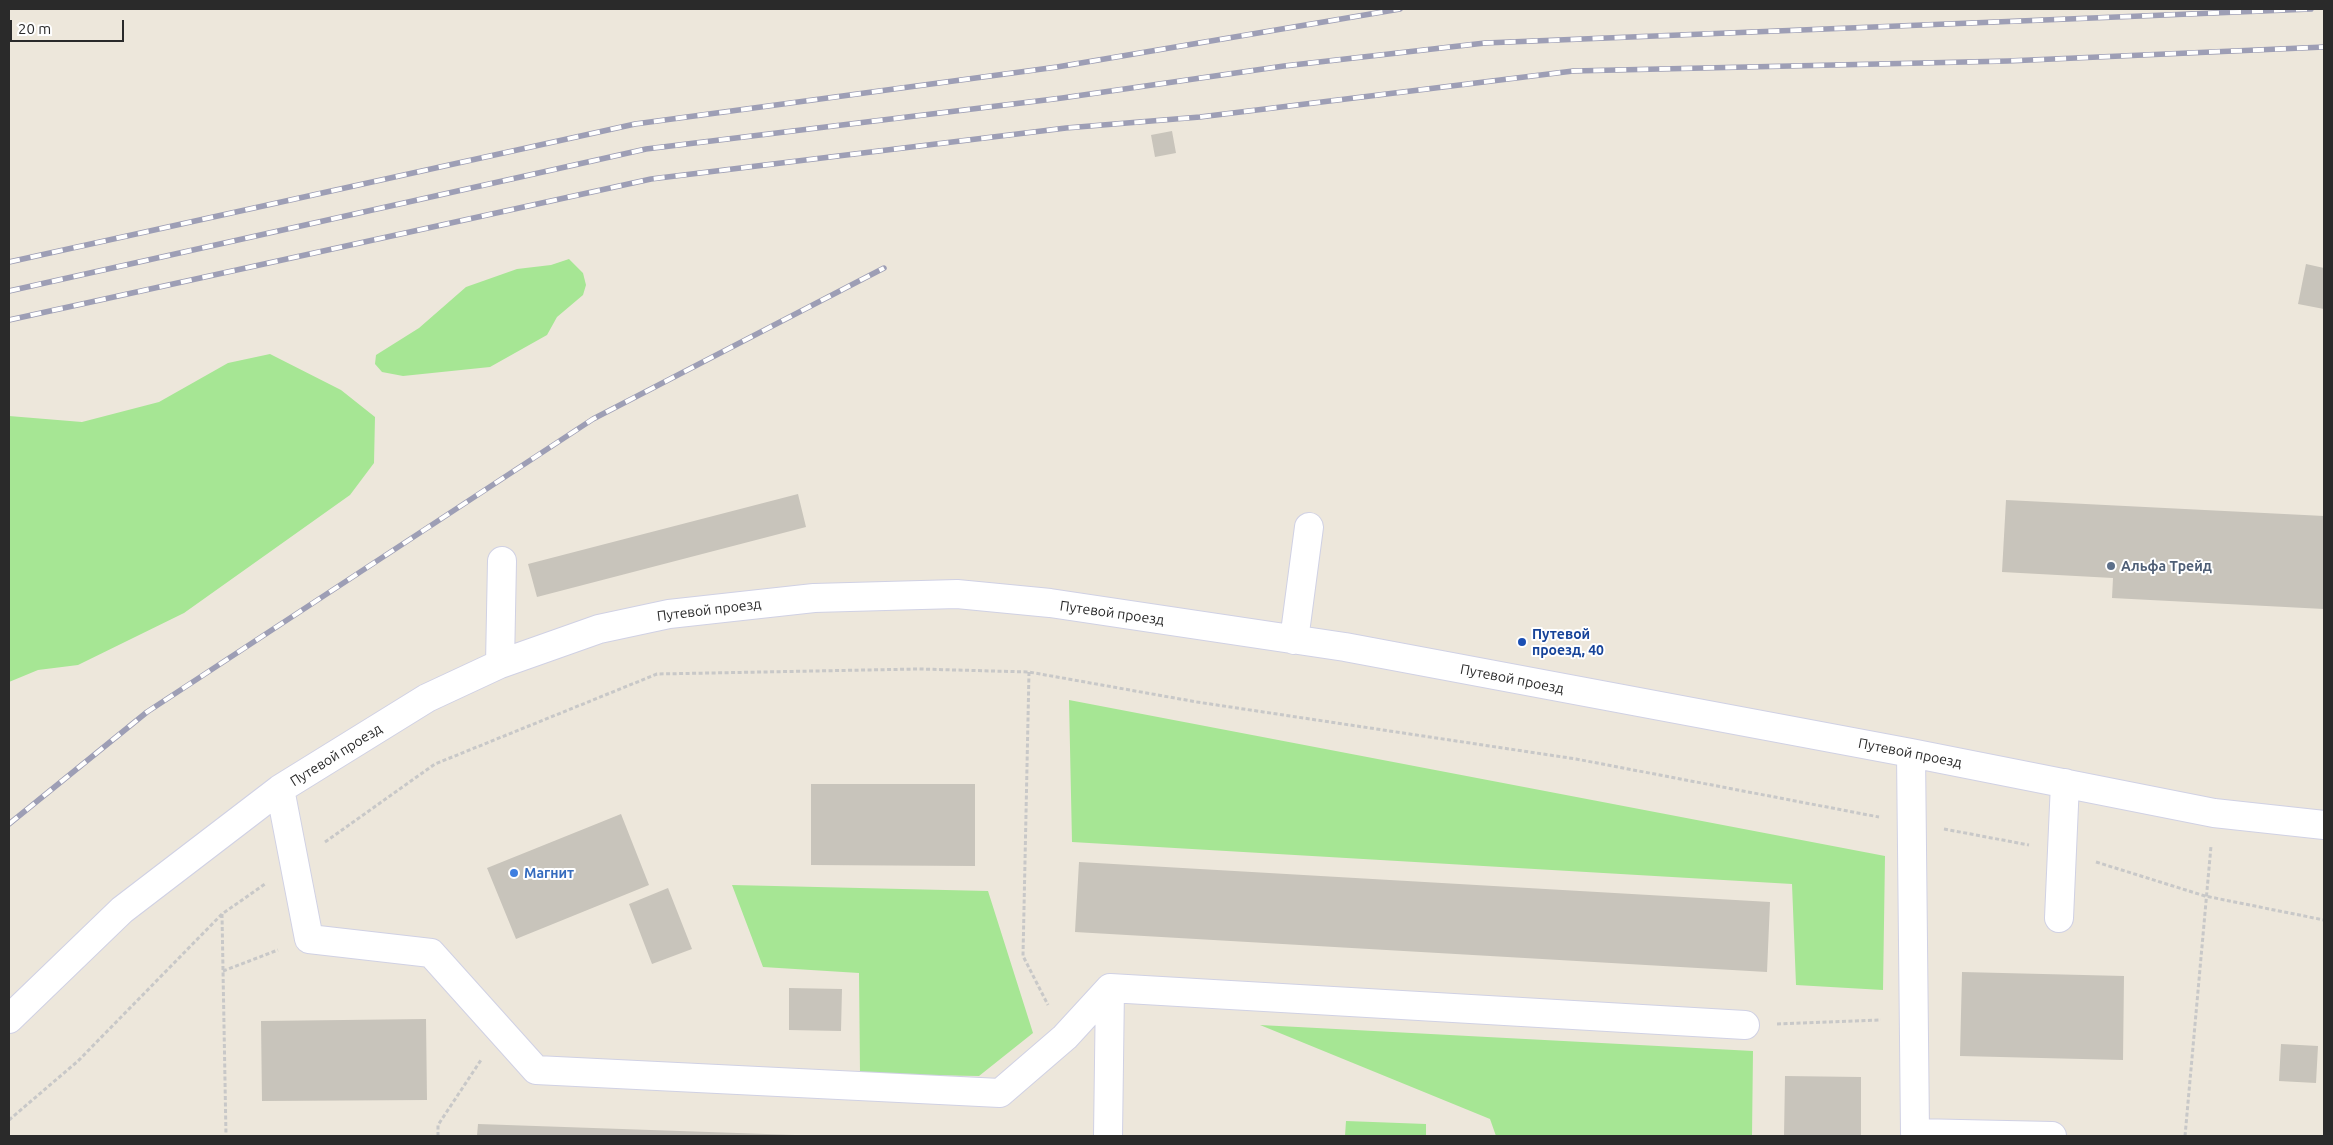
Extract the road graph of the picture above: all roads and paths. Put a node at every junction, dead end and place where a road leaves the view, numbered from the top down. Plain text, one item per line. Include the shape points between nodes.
1 (1309, 527) dead end
2 (502, 561) dead end
3 (1294, 640) junction
4 (500, 664) junction
5 (1029, 672) junction
6 (1911, 753) junction
7 (2065, 783) junction
8 (280, 789) junction
9 (2214, 813) junction
10 (1912, 823) junction
11 (2324, 825) edge
12 (2060, 851) junction
13 (294, 863) junction
14 (2206, 896) junction
15 (222, 914) junction
16 (2059, 918) dead end
17 (2324, 920) edge
18 (309, 939) junction
19 (223, 971) junction
20 (1110, 988) junction
21 (9, 1019) edge
22 (1914, 1019) junction
23 (1745, 1024) joint
24 (500, 1030) junction
25 (1064, 1037) junction
26 (9, 1120) edge
27 (1915, 1135) edge
28 (226, 1136) edge
29 (438, 1136) edge
30 (1108, 1136) edge
31 (2052, 1136) edge
32 (2185, 1136) edge

1 - 3 street
2 - 4 street
3 - 4 street, Путевой проезд via 1050,603 957,594 814,598 668,614 599,629
3 - 6 street, Путевой проезд
4 - 8 street, Путевой проезд via 427,698
5 - 10 path via 1197,702 1576,759
5 - 13 path via 919,669 657,674 435,764
5 - 25 path via 1023,956
6 - 7 street, Путевой проезд
6 - 10 street
7 - 9 street, Путевой проезд
7 - 12 street
8 - 13 street
8 - 21 street, Путевой проезд via 122,910
9 - 11 street, Путевой проезд
9 - 14 path
10 - 12 path
10 - 22 street
12 - 14 path
12 - 16 street
13 - 15 path
13 - 18 street
14 - 17 path
14 - 32 path
15 - 19 path
15 - 26 path via 78,1061
18 - 19 path
18 - 24 street via 431,953
19 - 28 path
20 - 23 street
20 - 25 street
20 - 30 street
22 - 23 path
22 - 27 street
24 - 25 street via 536,1070 1000,1093
24 - 29 path via 438,1125
27 - 31 street

